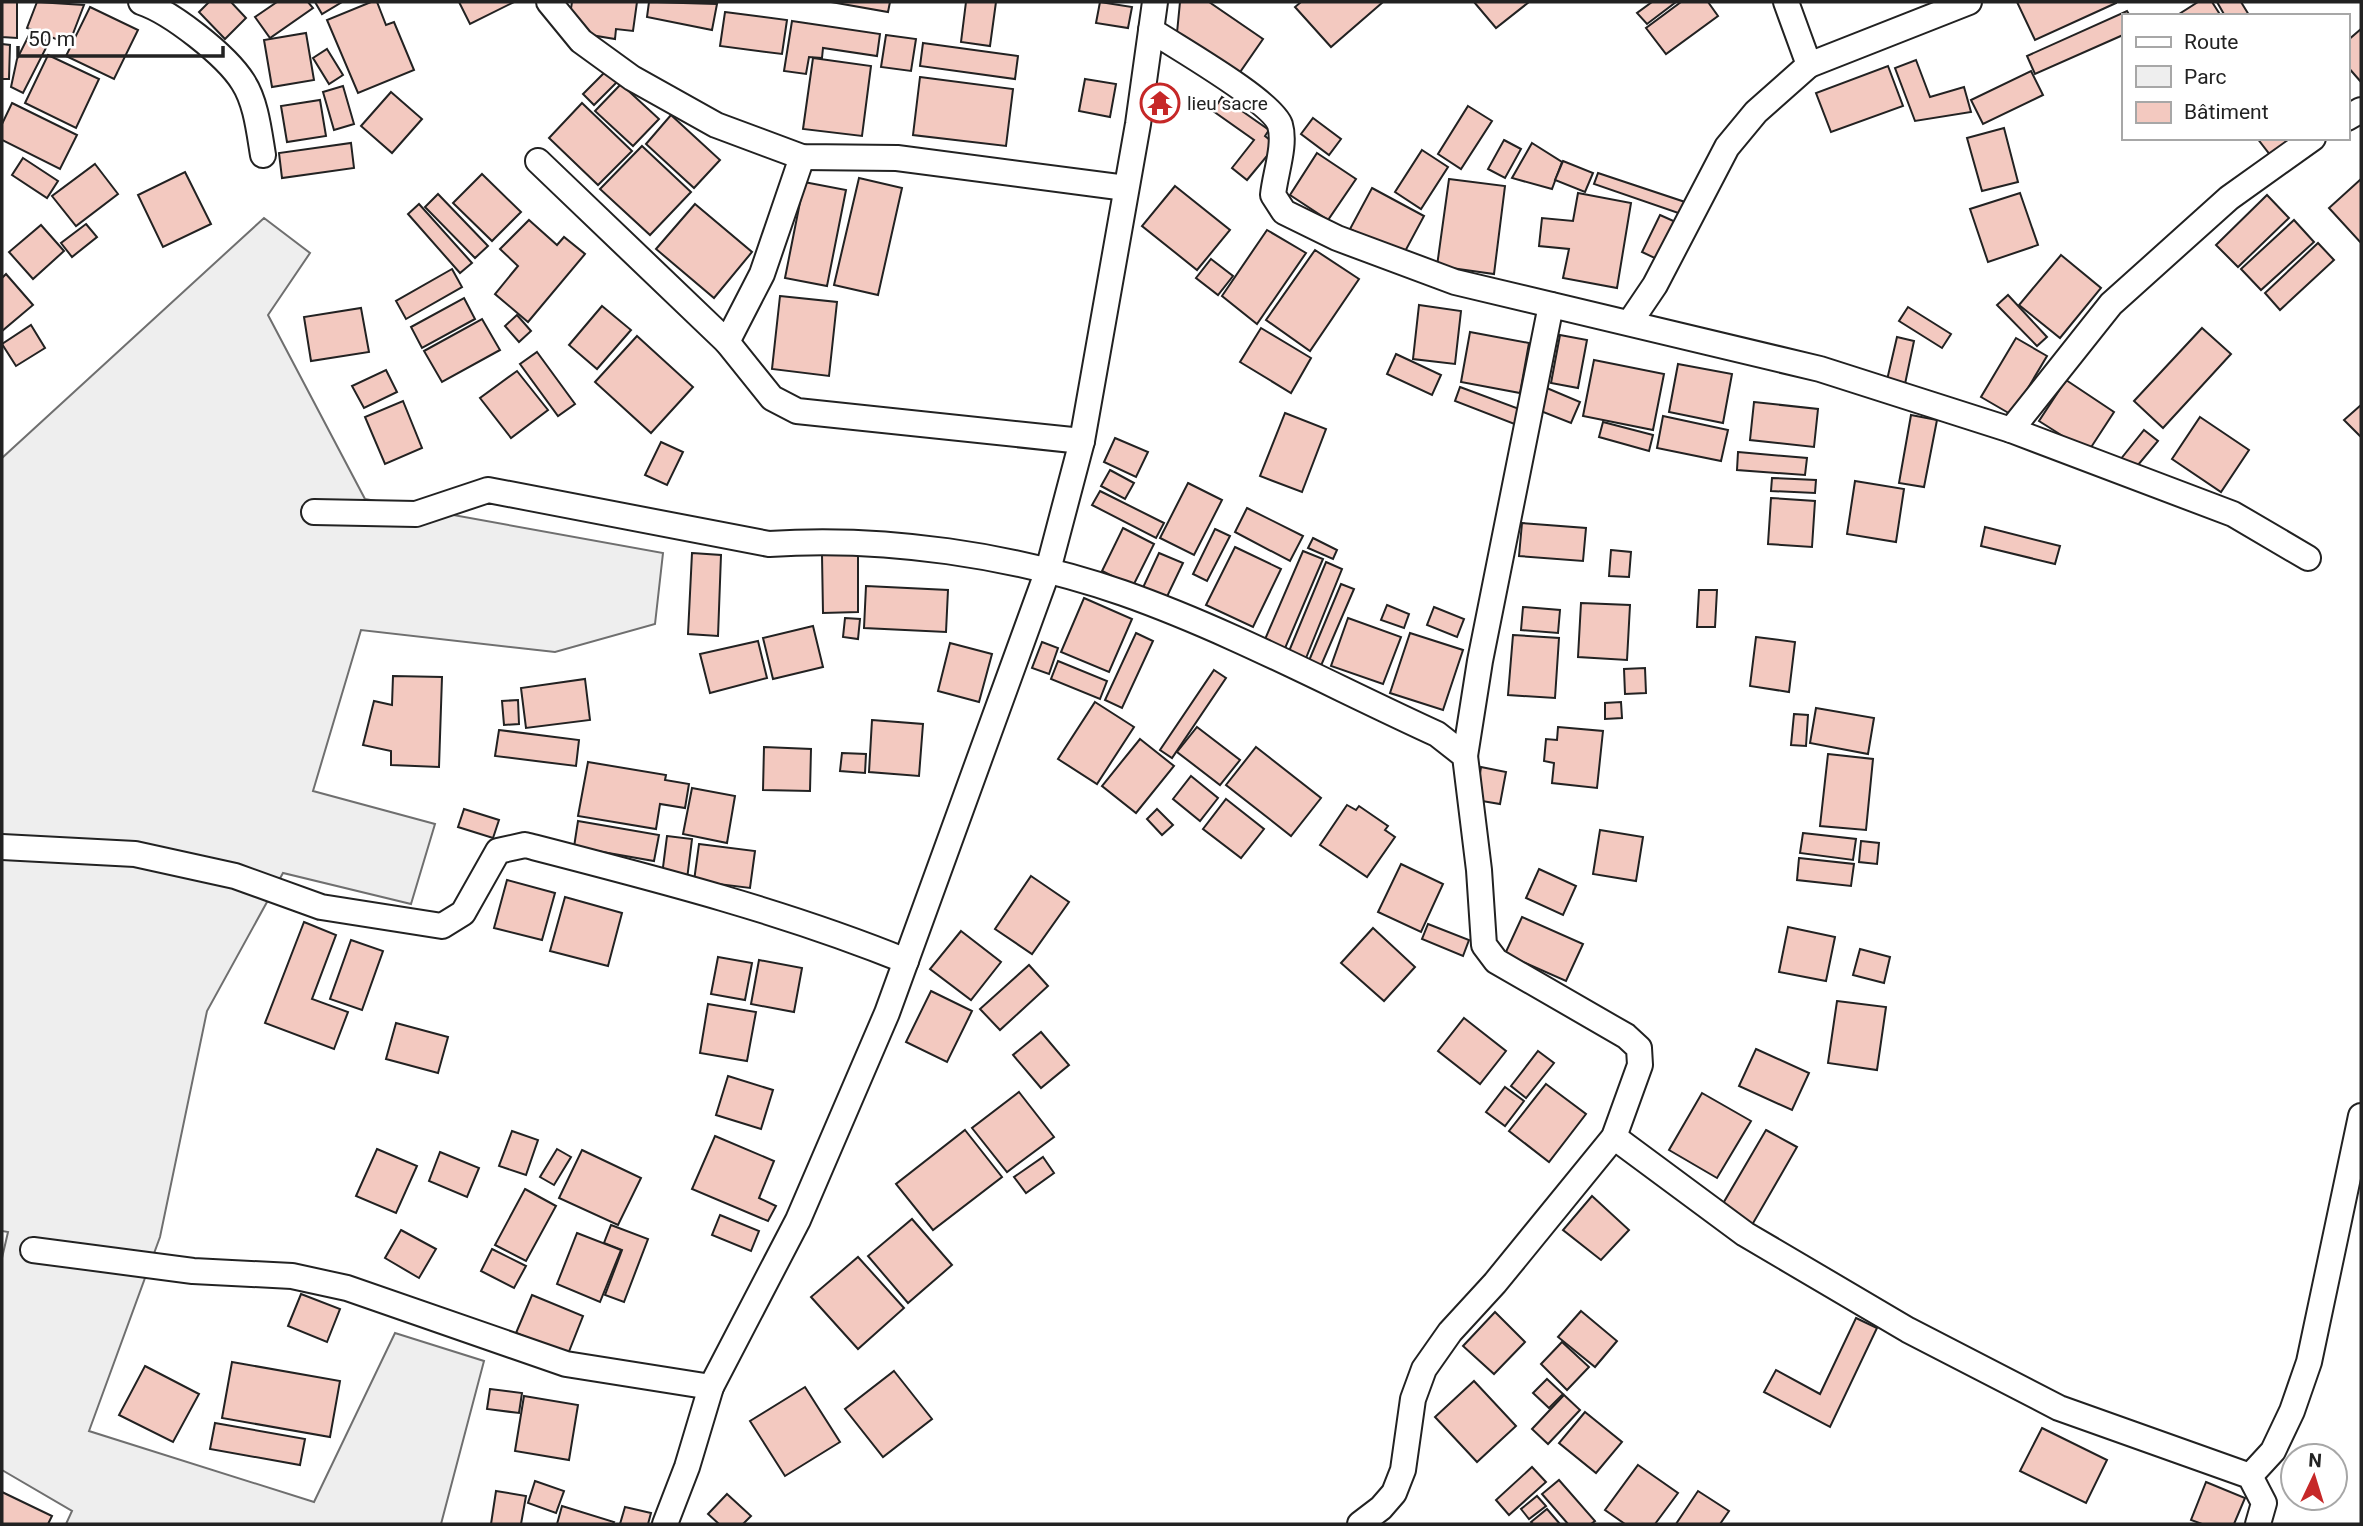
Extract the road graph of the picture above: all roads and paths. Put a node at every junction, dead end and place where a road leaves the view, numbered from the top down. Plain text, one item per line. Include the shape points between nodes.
1 (141, 2) edge
2 (549, 2) edge
3 (1155, 2) edge
4 (1786, 2) edge
5 (1969, 2) edge
6 (1151, 30) junction
7 (1809, 65) junction
8 (2310, 140) edge
9 (263, 155) dead end
10 (802, 157) junction
11 (538, 160) dead end
12 (1126, 188) junction
13 (1551, 305) junction
14 (1630, 322) junction
15 (727, 342) junction
16 (2011, 430) junction
17 (1082, 441) junction
18 (314, 512) dead end
19 (2308, 558) dead end
20 (1048, 570) junction
21 (1465, 756) junction
22 (2, 847) edge
23 (906, 961) junction
24 (2361, 1116) edge
25 (1614, 1137) junction
26 (33, 1250) dead end
27 (711, 1387) junction
28 (2250, 1476) junction
29 (665, 1524) edge
30 (1360, 1524) edge
31 (2258, 1524) edge

1 - 9 street via 219,54 244,82
2 - 10 street via 581,41 632,78 716,125
3 - 6 street
4 - 7 street
5 - 7 street
6 - 12 street
6 - 13 street via 1263,104 1280,124 1273,195 1284,212 1337,238 1455,282
7 - 14 street via 1756,111 1727,147 1655,285
8 - 16 street via 2229,198 2111,304
10 - 12 street via 897,158
10 - 15 street via 762,274
11 - 15 street
12 - 17 street
13 - 14 street
13 - 21 street via 1479,661
14 - 16 street via 1819,369
15 - 17 street via 772,398 796,411
16 - 19 street via 2233,514
17 - 20 street
18 - 20 street via 416,514 488,490 769,544 899,545
20 - 21 street via 1124,594 1231,638 1437,734
20 - 23 street
21 - 25 street via 1484,945 1496,961 1639,1048 1640,1065
22 - 23 street via 135,853 234,876 321,907 442,926 463,913 498,851 525,845 731,901 845,936
23 - 27 street via 798,1220
24 - 28 street via 2309,1362 2273,1451
25 - 28 street via 1745,1234 1908,1329 2059,1408
25 - 30 street via 1424,1369 1413,1399 1403,1471 1394,1493
26 - 27 street via 193,1271 292,1276 347,1288 566,1364
27 - 29 street
28 - 31 street via 2264,1503

